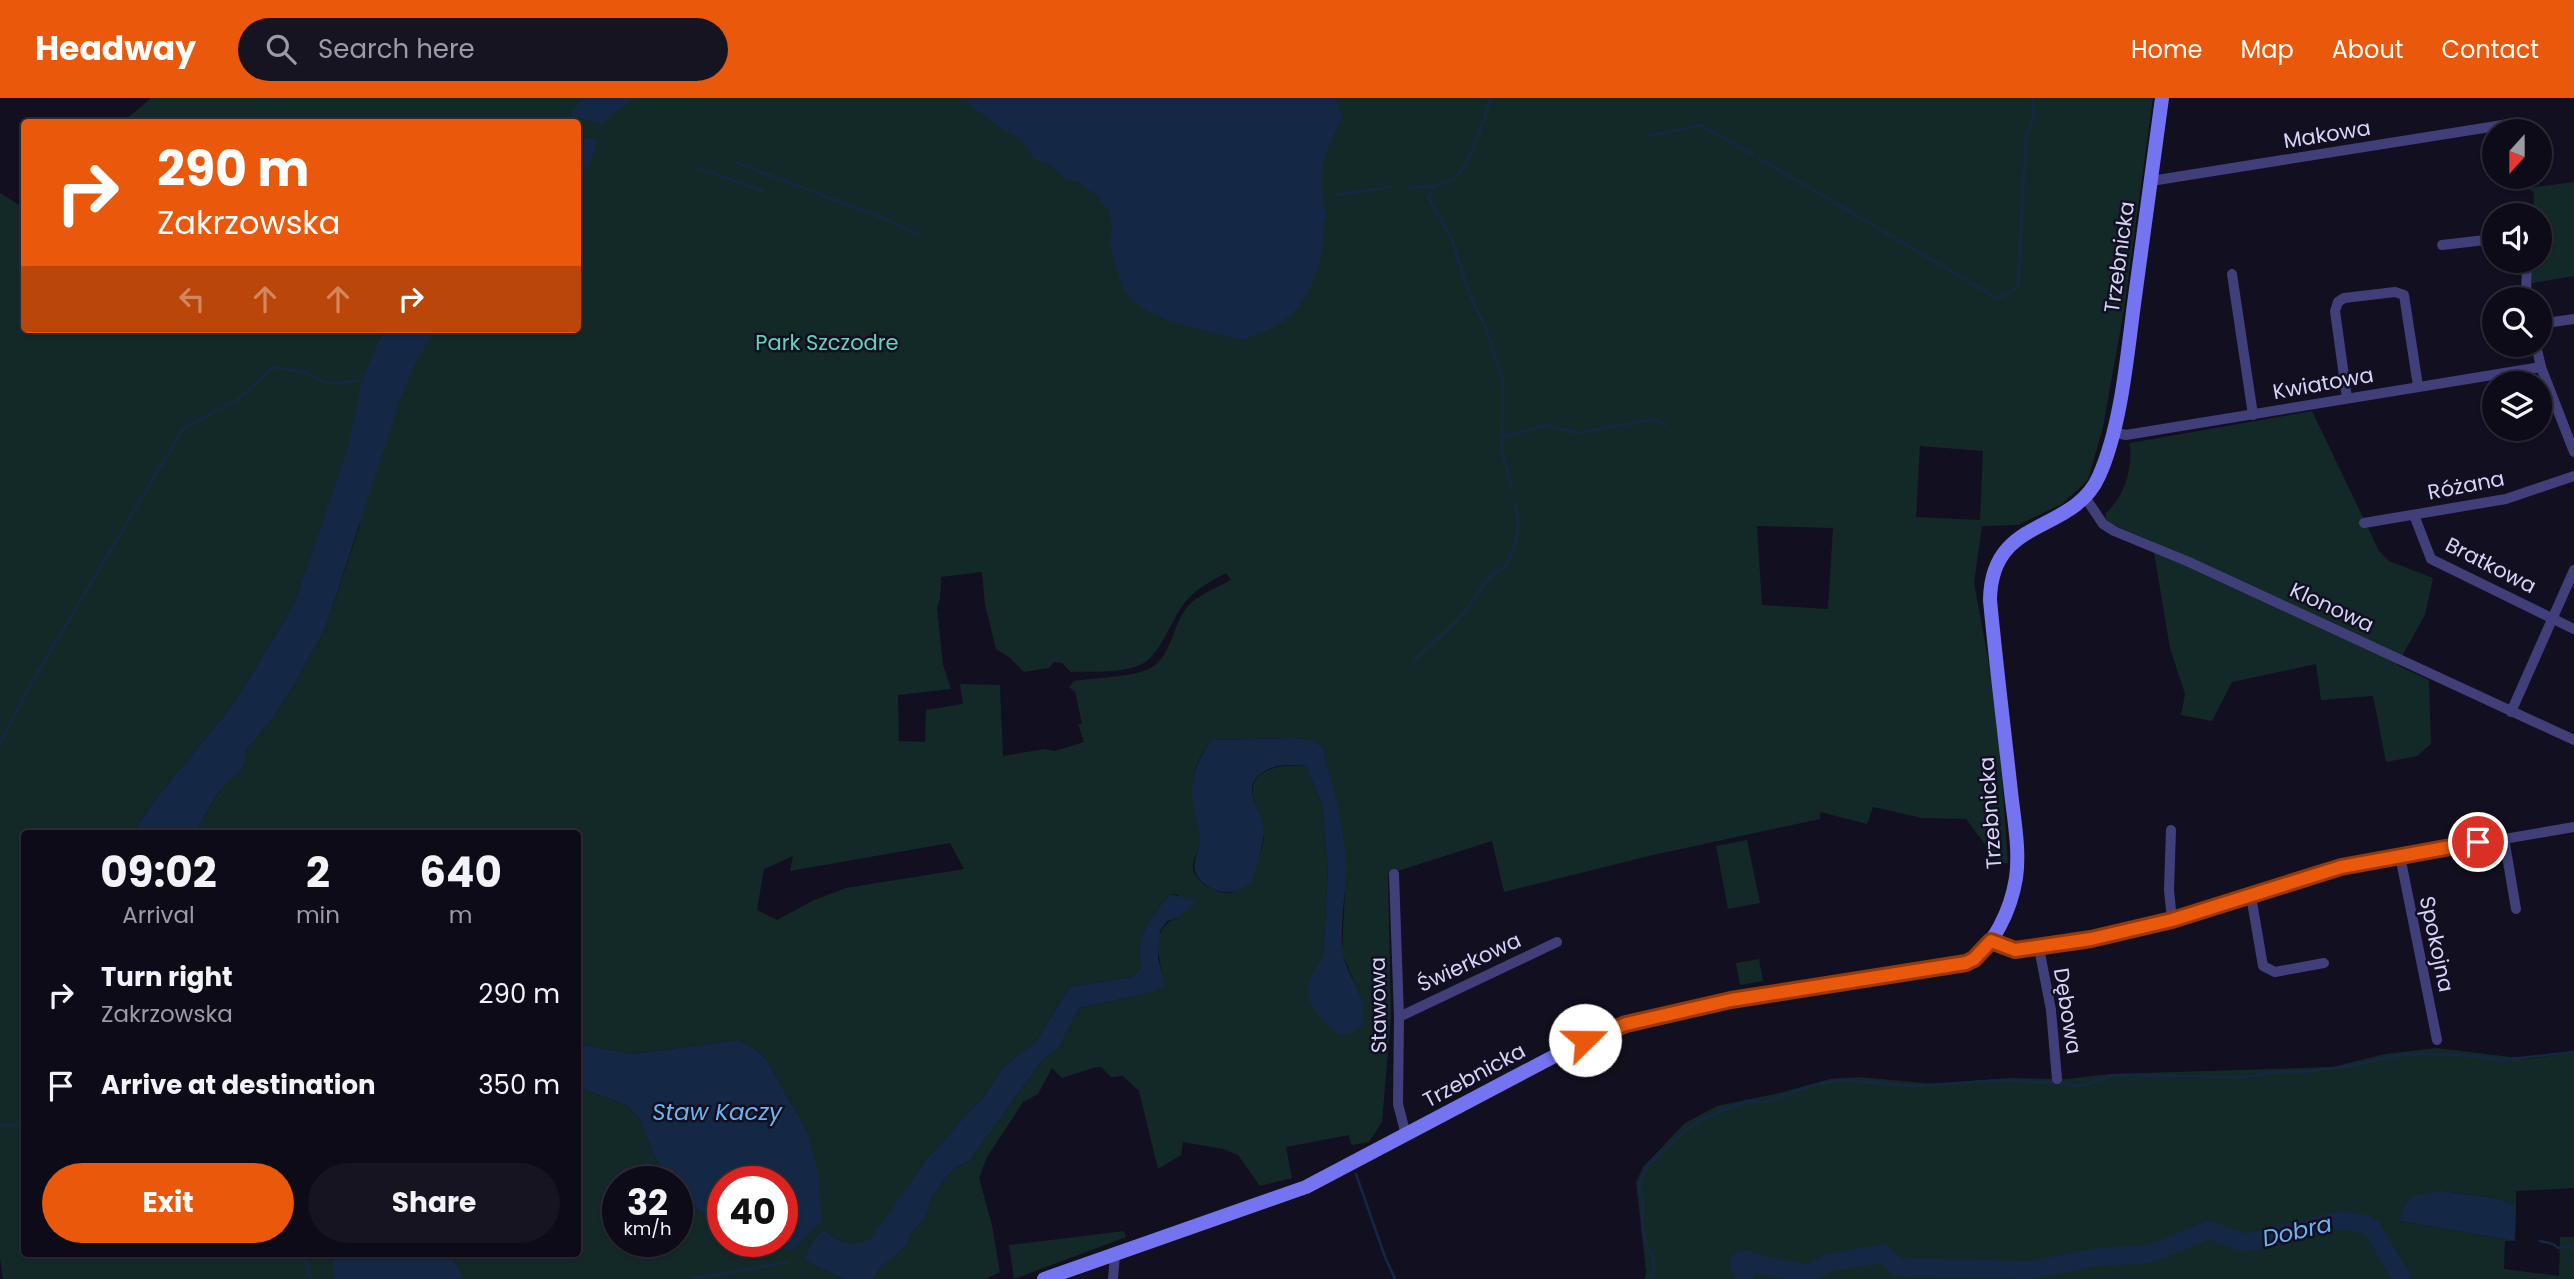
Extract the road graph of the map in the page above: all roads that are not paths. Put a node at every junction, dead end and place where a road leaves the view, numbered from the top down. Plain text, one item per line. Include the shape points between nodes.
1 (2162, 98) edge
2 (2482, 128) edge
3 (2151, 181) junction
4 (2482, 240) edge
5 (2442, 245) dead end
6 (2232, 274) dead end
7 (2574, 320) edge
8 (2552, 323) edge
9 (2539, 357) edge
10 (2541, 367) junction
11 (2418, 386) junction
12 (2347, 398) junction
13 (2253, 415) junction
14 (2112, 432) junction
15 (2574, 452) edge
16 (2574, 477) edge
17 (2085, 497) junction
18 (2414, 515) junction
19 (2364, 523) dead end
20 (2574, 570) edge
21 (2552, 617) junction
22 (2574, 629) edge
23 (2511, 712) junction
24 (2574, 740) edge
25 (2574, 827) edge
26 (2171, 830) dead end
27 (2504, 838) junction
28 (2400, 856) junction
29 (1394, 874) dead end
30 (2252, 895) junction
31 (2516, 909) dead end
32 (2172, 920) junction
33 (1991, 941) junction
34 (1557, 942) dead end
35 (2039, 948) junction
36 (2324, 963) dead end
37 (1399, 1017) junction
38 (2437, 1040) dead end
39 (2057, 1079) dead end
40 (1406, 1135) junction
41 (1115, 1255) junction
42 (1044, 1279) edge
43 (1113, 1279) edge

1 - 3 street, Trzebnicka
2 - 3 street, Makowa
3 - 14 street, Trzebnicka
4 - 5 street
6 - 13 street
7 - 8 street
9 - 10 street
10 - 11 street, Kwiatowa
10 - 15 street
11 - 12 street, Kwiatowa
11 - 12 street via 2404,295 2395,292 2344,299 2335,311
12 - 13 street, Kwiatowa
13 - 14 street, Kwiatowa via 2126,435
14 - 17 street, Trzebnicka via 2100,475
16 - 18 street, Różana via 2506,499
17 - 23 street, Klonowa via 2104,524 2123,536 2158,548
17 - 33 street, Trzebnicka via 2007,547 1991,578 2017,856 2015,884
18 - 19 street, Różana
18 - 21 street, Bratkowa via 2431,559
20 - 21 street
21 - 22 street, Bratkowa
21 - 23 street
23 - 24 street, Klonowa
25 - 27 street
26 - 32 street
27 - 28 street
27 - 31 street
28 - 30 street via 2341,867
28 - 38 street, Spokojna
29 - 37 street, Stawowa
30 - 32 street
30 - 36 street via 2263,966 2275,972
32 - 35 street
33 - 35 street via 2015,950
33 - 40 street, Trzebnicka via 1966,963 1731,1000 1613,1028
34 - 37 street, Świerkowa
35 - 39 street, Dębowa
37 - 40 street, Stawowa via 1398,1104
40 - 41 street, Trzebnicka via 1306,1187
41 - 42 street, Trzebnicka
41 - 43 street

